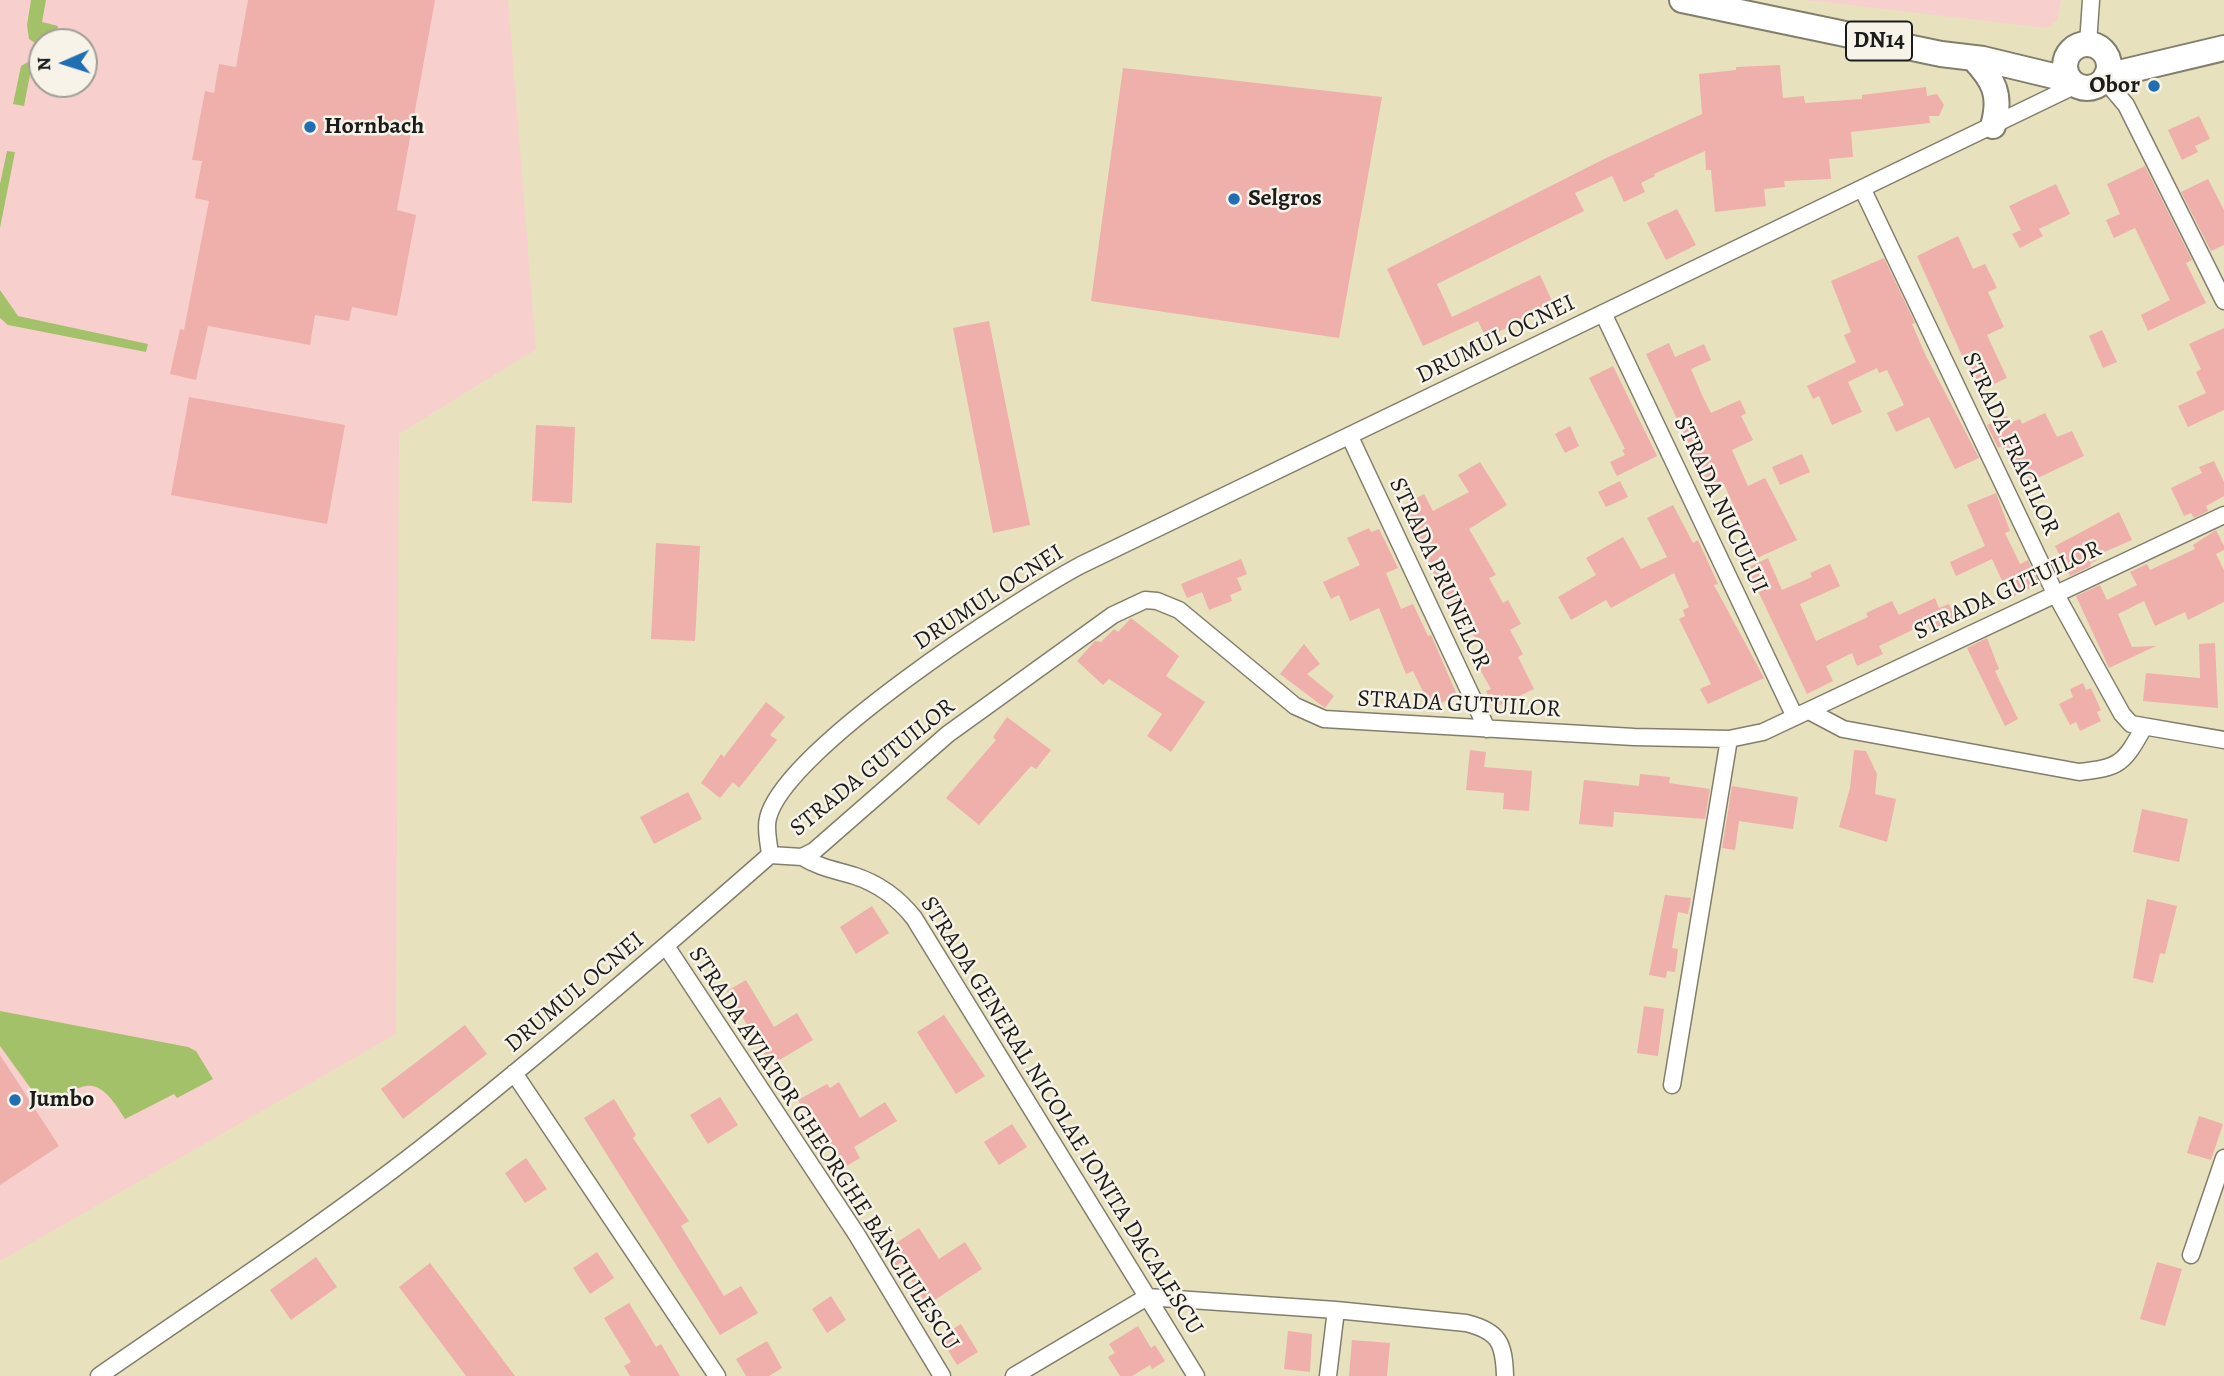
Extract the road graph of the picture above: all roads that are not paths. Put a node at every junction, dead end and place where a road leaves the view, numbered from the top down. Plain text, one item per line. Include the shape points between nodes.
1 (1682, 0) edge
2 (2091, 0) edge
3 (2224, 48) edge
4 (1978, 58) junction
5 (2088, 68) junction
6 (1993, 125) junction
7 (1863, 190) junction
8 (2224, 301) edge
9 (1603, 313) junction
10 (1350, 437) junction
11 (2224, 515) edge
12 (2056, 593) junction
13 (1802, 714) junction
14 (2144, 727) junction
15 (1487, 729) junction
16 (1729, 739) junction
17 (2224, 740) edge
18 (770, 855) junction
19 (802, 857) junction
20 (666, 946) junction
21 (514, 1073) junction
22 (1672, 1085) dead end
23 (2224, 1158) edge
24 (2191, 1255) dead end
25 (1147, 1297) junction
26 (1336, 1310) junction
27 (99, 1376) edge
28 (717, 1376) edge
29 (942, 1376) edge
30 (1014, 1376) edge
31 (1196, 1376) edge
32 (1328, 1376) edge
33 (1505, 1376) edge

1 - 4 main road, DN14
2 - 5 street
3 - 5 main road, DN14
4 - 5 main road, DN14
4 - 6 main road via 1996,90
5 - 6 street, DRUMUL OCNEI
5 - 8 street via 2126,105
6 - 7 street, DRUMUL OCNEI
7 - 9 street, DRUMUL OCNEI
7 - 12 street, STRADA FRAGILOR
9 - 10 street, DRUMUL OCNEI
9 - 13 street, STRADA NUCULUI
10 - 15 street, STRADA PRUNELOR
10 - 18 street, DRUMUL OCNEI via 1081,565 963,639 834,735 804,763 768,818
11 - 12 street, STRADA GUTUILOR
12 - 13 street, STRADA GUTUILOR
12 - 14 street, STRADA FRAGILOR via 2122,714 2131,724
13 - 14 street via 1843,729 2079,772 2109,769 2122,760
13 - 16 street, STRADA GUTUILOR via 1750,737
14 - 17 street
15 - 16 street, STRADA GUTUILOR
15 - 19 street, STRADA GUTUILOR via 1341,722 1310,715 1179,610 1144,600 1113,615 948,734
16 - 22 street
18 - 19 street, STRADA GUTUILOR
18 - 20 street, DRUMUL OCNEI
19 - 25 street, STRADA GENERAL NICOLAE IONITA DACALESCU via 886,892 914,918
20 - 21 street, DRUMUL OCNEI
20 - 29 street, STRADA AVIATOR GHEORGHE BĂNCIULESCU via 857,1235
21 - 27 street, DRUMUL OCNEI via 302,1236
21 - 28 street
23 - 24 street
25 - 26 street
25 - 30 street
25 - 31 street, STRADA GENERAL NICOLAE IONITA DACALESCU
26 - 32 street
26 - 33 street via 1484,1327 1502,1346

